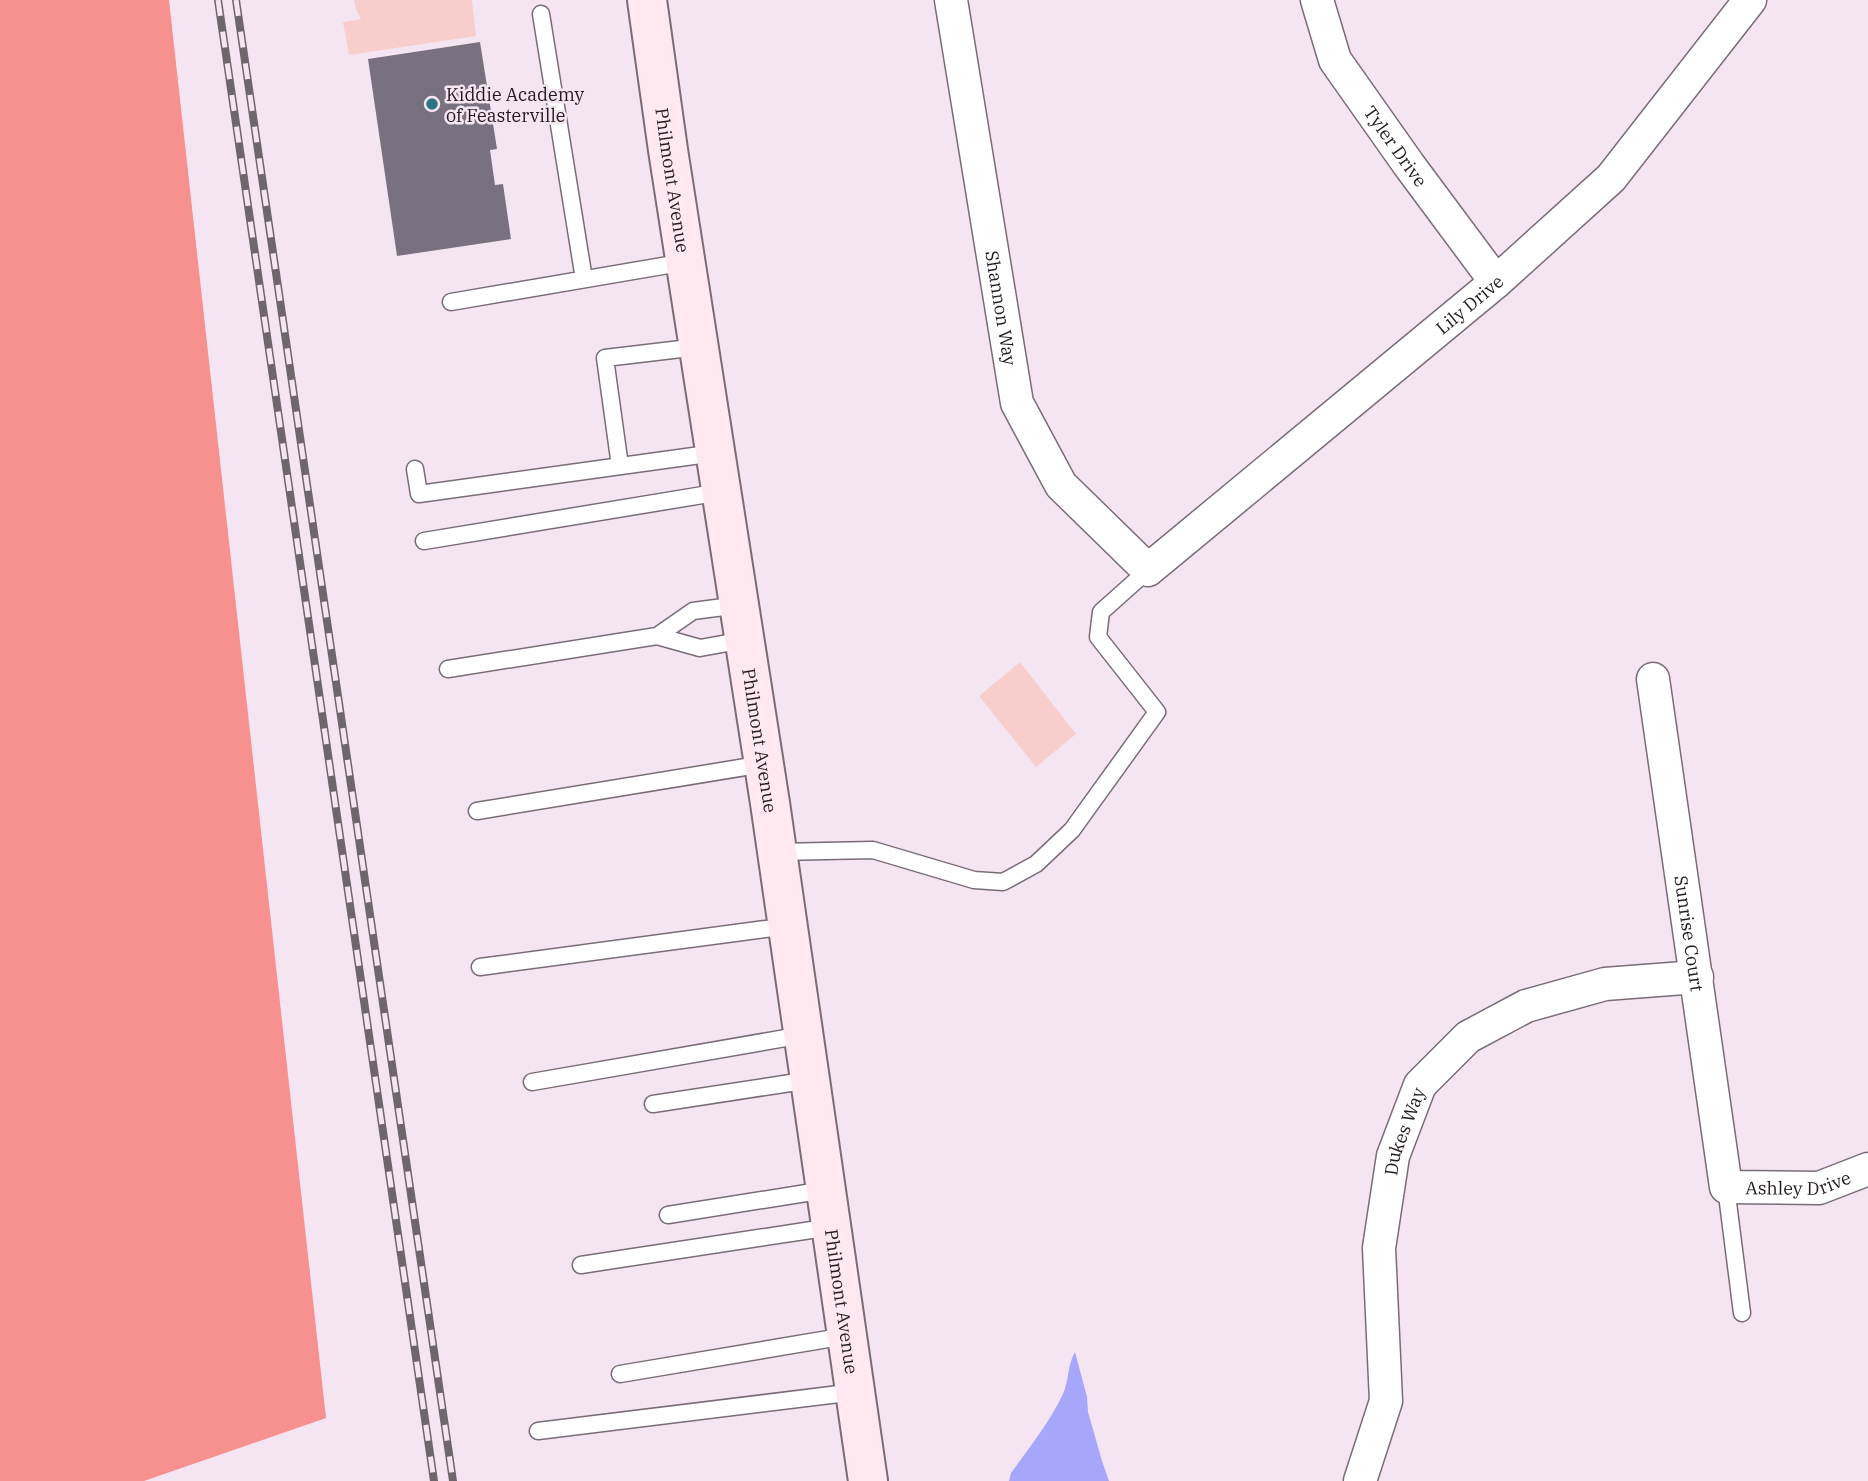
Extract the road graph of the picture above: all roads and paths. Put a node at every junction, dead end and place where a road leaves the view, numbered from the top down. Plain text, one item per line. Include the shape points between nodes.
1 (647, 0) edge
2 (951, 0) edge
3 (1317, 0) edge
4 (1750, 0) edge
5 (541, 14) dead end
6 (686, 262) junction
7 (584, 279) junction
8 (1496, 282) junction
9 (451, 302) dead end
10 (698, 347) junction
11 (715, 453) junction
12 (620, 466) junction
13 (415, 469) dead end
14 (721, 492) junction
15 (424, 541) dead end
16 (1148, 570) junction
17 (742, 623) junction
18 (657, 636) junction
19 (448, 669) dead end
20 (1653, 679) dead end
21 (764, 764) junction
22 (477, 811) dead end
23 (777, 852) junction
24 (788, 926) junction
25 (480, 967) dead end
26 (1697, 977) junction
27 (803, 1035) junction
28 (810, 1080) junction
29 (532, 1082) dead end
30 (653, 1104) dead end
31 (1868, 1169) edge
32 (1726, 1187) junction
33 (825, 1190) junction
34 (668, 1215) dead end
35 (831, 1227) junction
36 (581, 1265) dead end
37 (1742, 1313) dead end
38 (846, 1336) junction
39 (620, 1374) dead end
40 (855, 1392) junction
41 (538, 1431) dead end
42 (868, 1481) edge
43 (1360, 1481) edge

1 - 6 main road, Philmont Avenue
2 - 16 street, Shannon Way via 1017,402 1061,485
3 - 8 street, Tyler Drive via 1335,60
4 - 8 street, Lily Drive via 1611,178
5 - 7 lane
6 - 7 lane
6 - 10 main road, Philmont Avenue
7 - 9 lane
8 - 16 street, Lily Drive
10 - 11 main road, Philmont Avenue
10 - 12 lane via 605,358
11 - 12 lane
11 - 14 main road, Philmont Avenue
12 - 13 lane via 419,494
14 - 15 lane
14 - 17 main road, Philmont Avenue
16 - 23 lane via 1101,612 1098,637 1157,712 1072,830 1035,864 1003,882 974,880 873,850
17 - 18 lane via 699,648
17 - 18 lane via 692,611
17 - 21 main road, Philmont Avenue
18 - 19 lane
20 - 26 street, Sunrise Court
21 - 22 lane
21 - 23 main road, Philmont Avenue
23 - 24 main road, Philmont Avenue
24 - 25 lane
24 - 27 main road, Philmont Avenue
26 - 32 street, Sunrise Court
26 - 43 street, Dukes Way via 1605,984 1526,1006 1468,1037 1420,1084 1393,1156 1379,1248 1386,1401
27 - 28 main road, Philmont Avenue
27 - 29 lane
28 - 30 lane
28 - 33 main road, Philmont Avenue
31 - 32 street, Ashley Drive via 1819,1188
32 - 37 lane
33 - 34 lane
33 - 35 main road, Philmont Avenue
35 - 36 lane
35 - 38 main road, Philmont Avenue
38 - 39 lane
38 - 40 main road, Philmont Avenue
40 - 41 lane
40 - 42 main road, Philmont Avenue

